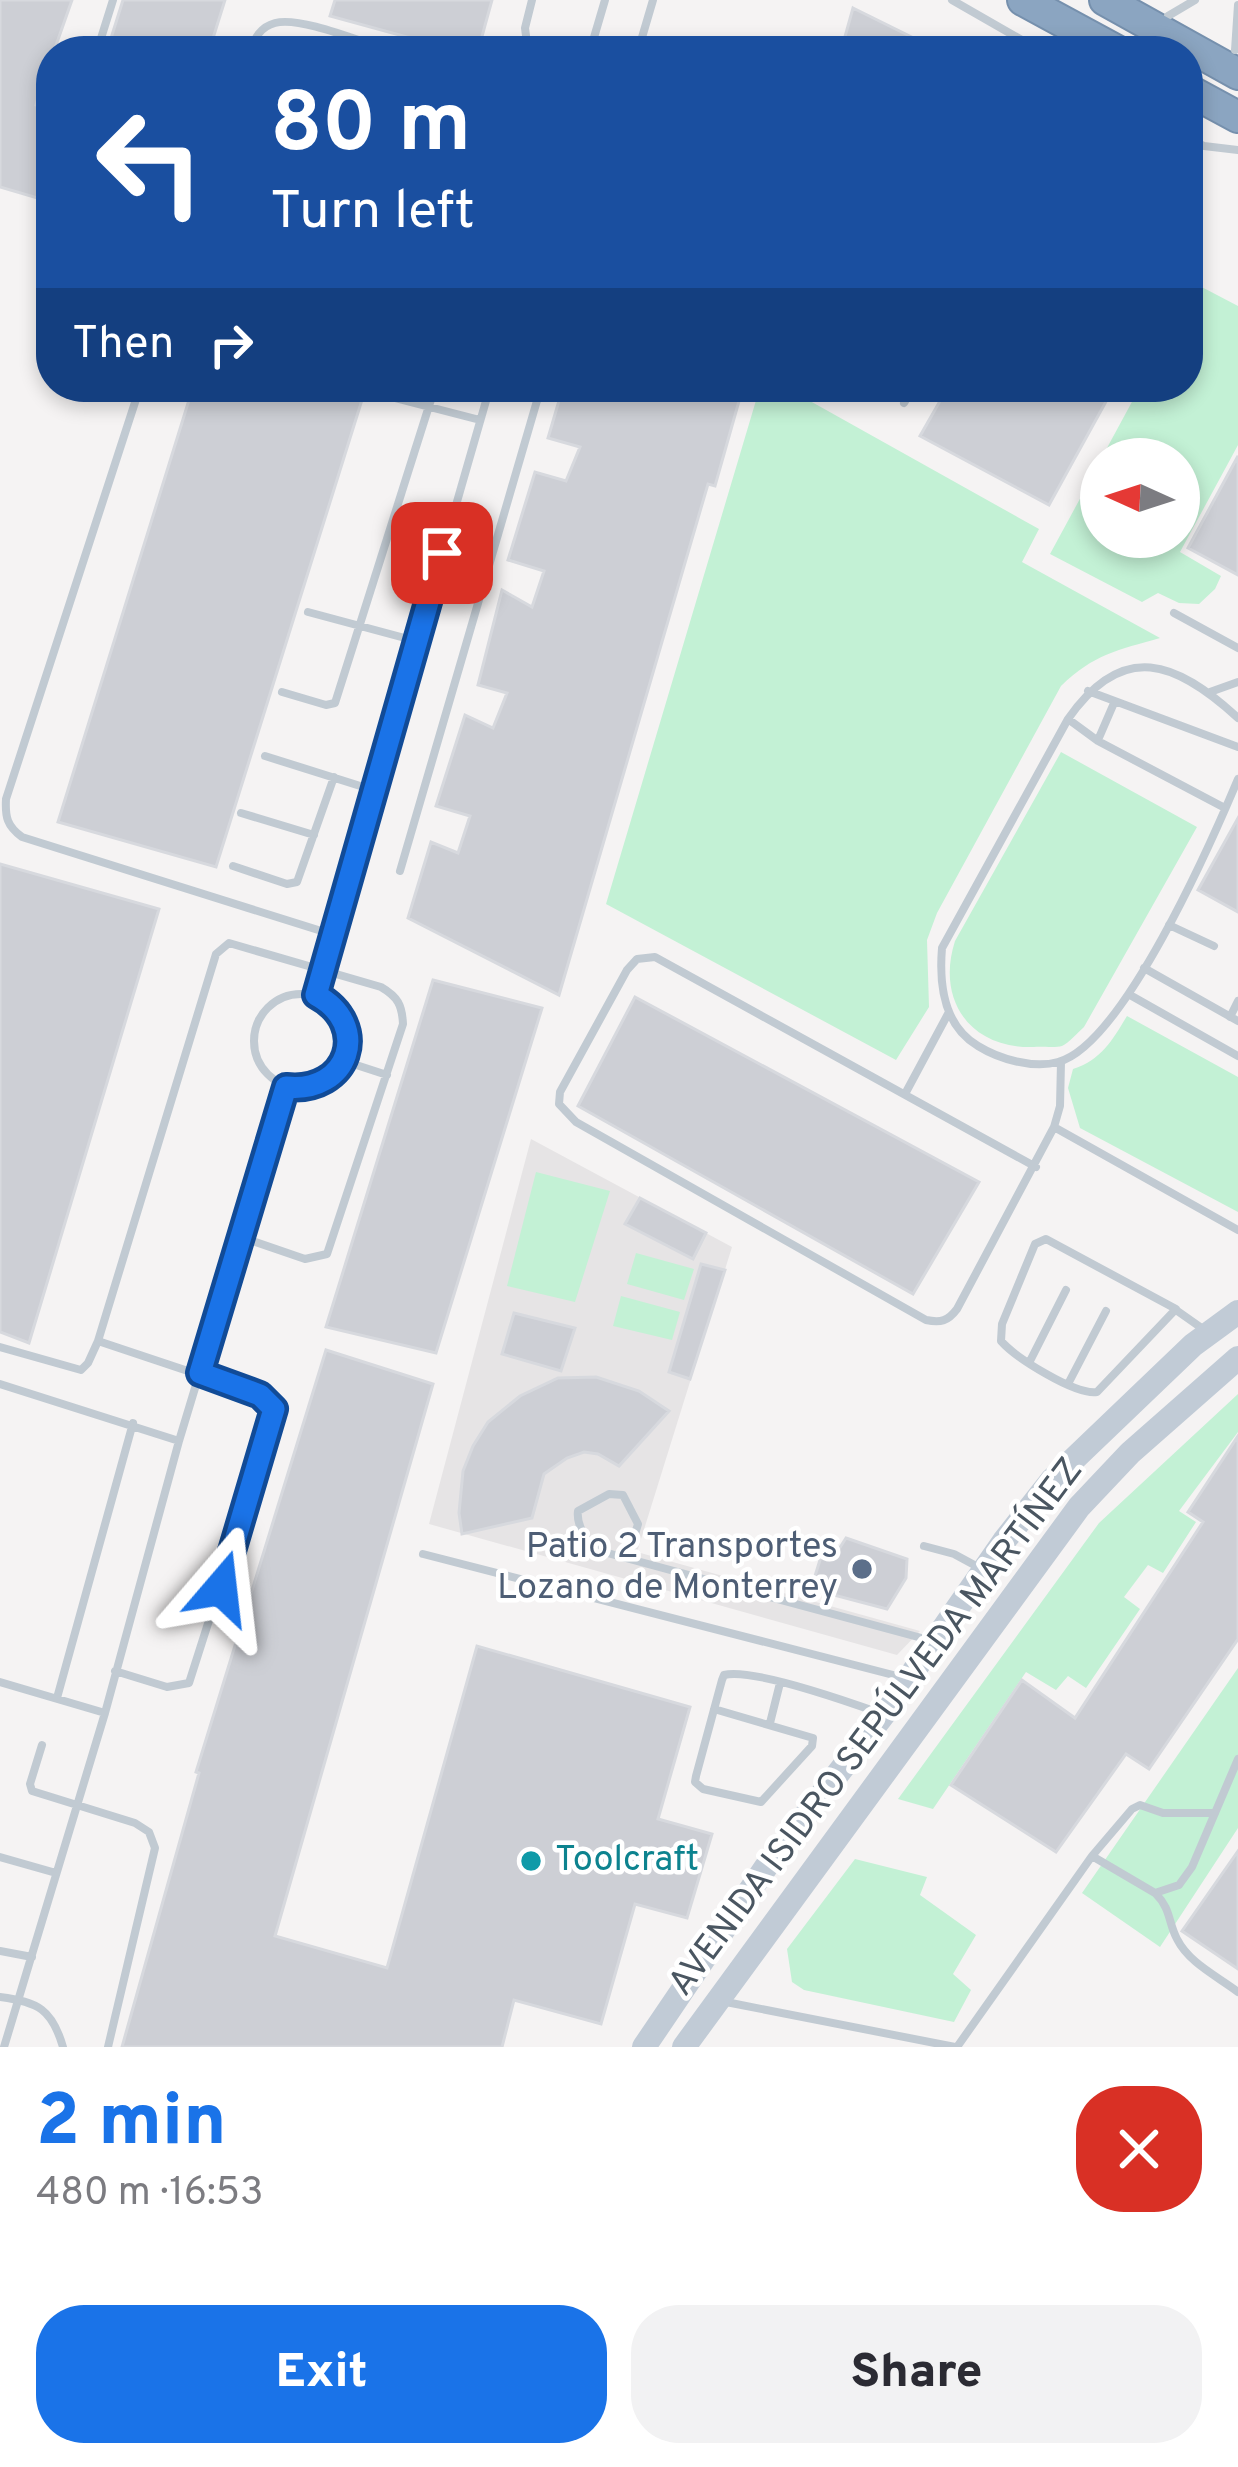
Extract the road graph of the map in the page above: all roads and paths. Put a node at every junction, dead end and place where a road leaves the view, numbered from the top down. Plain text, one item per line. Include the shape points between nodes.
1 (113, 0) edge
2 (532, 0) edge
3 (604, 0) edge
4 (653, 0) edge
5 (952, 0) edge
6 (1023, 0) edge
7 (1195, 0) edge
8 (1238, 5) edge
9 (1117, 6) edge
10 (1168, 16) junction
11 (102, 36) edge
12 (257, 36) edge
13 (340, 36) edge
14 (526, 36) edge
15 (594, 36) edge
16 (642, 36) edge
17 (1014, 36) edge
18 (1089, 36) edge
19 (1185, 36) edge
20 (1200, 36) edge
21 (1203, 38) edge
22 (1203, 44) edge
23 (1237, 59) edge
24 (1203, 97) edge
25 (1203, 102) edge
26 (1238, 117) edge
27 (1238, 141) edge
28 (1203, 143) edge
29 (1238, 150) edge
30 (135, 402) edge
31 (410, 402) edge
32 (430, 402) edge
33 (486, 402) edge
34 (537, 402) edge
35 (429, 407) junction
36 (481, 420) junction
37 (308, 612) dead end
38 (1174, 613) dead end
39 (360, 626) junction
40 (416, 641) junction
41 (1238, 648) edge
42 (1238, 682) edge
43 (1088, 691) junction
44 (282, 692) dead end
45 (1210, 692) junction
46 (1114, 703) junction
47 (1238, 718) edge
48 (1068, 719) junction
49 (1098, 741) junction
50 (1238, 748) edge
51 (265, 756) dead end
52 (334, 777) junction
53 (1238, 779) edge
54 (373, 790) junction
55 (1223, 808) junction
56 (241, 813) dead end
57 (314, 836) junction
58 (233, 866) dead end
59 (400, 871) dead end
60 (1169, 925) junction
61 (331, 934) junction
62 (1214, 946) dead end
63 (1144, 968) junction
64 (322, 971) junction
65 (1130, 994) junction
66 (316, 995) junction
67 (1238, 1001) edge
68 (949, 1012) junction
69 (1234, 1019) edge
70 (1238, 1056) edge
71 (344, 1061) junction
72 (1061, 1062) junction
73 (387, 1076) junction
74 (286, 1087) junction
75 (905, 1094) junction
76 (1054, 1127) junction
77 (1036, 1166) junction
78 (1238, 1230) edge
79 (241, 1237) junction
80 (1066, 1291) dead end
81 (1176, 1310) junction
82 (1106, 1311) dead end
83 (1238, 1312) edge
84 (1210, 1333) junction
85 (98, 1340) junction
86 (0, 1347) edge
87 (1238, 1358) edge
88 (1029, 1363) junction
89 (200, 1373) junction
90 (0, 1384) edge
91 (1068, 1384) junction
92 (133, 1423) junction
93 (179, 1441) junction
94 (924, 1546) dead end
95 (424, 1554) dead end
96 (628, 1557) junction
97 (984, 1570) junction
98 (933, 1641) junction
99 (116, 1671) junction
100 (908, 1679) junction
101 (0, 1682) edge
102 (780, 1683) junction
103 (57, 1698) junction
104 (714, 1709) junction
105 (105, 1713) junction
106 (884, 1714) junction
107 (770, 1723) junction
108 (866, 1738) junction
109 (42, 1745) dead end
110 (1238, 1760) edge
111 (76, 1806) junction
112 (1215, 1813) junction
113 (855, 1814) junction
114 (1092, 1856) junction
115 (0, 1857) edge
116 (56, 1873) junction
117 (1155, 1893) junction
118 (0, 1951) edge
119 (32, 1957) junction
120 (1238, 1992) edge
121 (0, 1996) edge
122 (20, 2000) junction
123 (718, 2000) junction
124 (4, 2047) edge
125 (63, 2047) edge
126 (108, 2047) edge
127 (644, 2047) edge
128 (684, 2047) edge
129 (956, 2047) edge

1 - 11 lane
2 - 14 lane
3 - 15 lane
4 - 16 lane
5 - 17 lane
6 - 18 highway
7 - 10 lane
8 - 23 lane
9 - 10 highway
9 - 19 highway
10 - 20 highway
12 - 13 lane via 275,23 296,23
21 - 23 highway
22 - 23 highway
24 - 26 highway
25 - 27 highway
28 - 29 lane
30 - 61 lane via 5,815 22,837
31 - 35 lane
32 - 35 lane
33 - 36 lane
34 - 59 lane
35 - 36 lane
35 - 39 lane
36 - 40 lane
37 - 39 lane
38 - 41 lane
39 - 40 lane
39 - 44 lane via 335,703
40 - 54 lane
42 - 45 lane
43 - 45 lane via 1116,671 1142,667 1168,668
43 - 46 lane
43 - 48 lane
45 - 47 lane
46 - 49 lane
46 - 50 lane
48 - 49 lane
48 - 68 lane via 942,949
49 - 55 lane
51 - 52 lane
52 - 54 lane
52 - 57 lane
53 - 55 lane
54 - 61 lane
55 - 60 lane
56 - 57 lane
57 - 58 lane via 292,885
60 - 62 lane
60 - 63 lane
61 - 64 lane
63 - 65 lane
63 - 69 lane
64 - 66 lane
64 - 73 lane via 381,987 402,1007
64 - 85 lane via 239,944 216,954
65 - 70 lane
65 - 72 lane
66 - 71 lane via 347,1029
66 - 74 lane via 283,996 259,1018 254,1051
67 - 69 lane
68 - 72 lane via 968,1041 989,1053
68 - 75 lane
71 - 73 lane
71 - 74 lane via 320,1084
72 - 76 lane
73 - 79 lane via 327,1255 305,1259
74 - 79 lane
75 - 77 lane
75 - 77 lane via 646,956 627,970 560,1104 576,1122 939,1323 957,1309
76 - 77 lane
76 - 78 lane
79 - 89 lane
80 - 88 lane
81 - 84 lane
81 - 88 lane via 1040,1240 1000,1332 1004,1347
81 - 91 lane via 1097,1392
82 - 91 lane
83 - 84 main road, AVENIDA ISIDRO SEPÚLVEDA MARTÍNEZ
84 - 97 main road, AVENIDA ISIDRO SEPÚLVEDA MARTÍNEZ via 1052,1480
85 - 86 lane via 81,1370
85 - 89 lane
87 - 113 main road, AVENIDA ISIDRO SEPÚLVEDA MARTÍNEZ via 1078,1507
88 - 91 lane
89 - 93 lane
89 - 99 lane via 270,1401 274,1420 189,1683 167,1687
90 - 92 lane
92 - 93 lane
92 - 103 lane
93 - 99 lane
94 - 97 lane
95 - 100 lane
96 - 96 lane via 638,1524 623,1495 578,1511 591,1544
96 - 98 lane
97 - 98 main road, AVENIDA ISIDRO SEPÚLVEDA MARTÍNEZ
98 - 100 main road, AVENIDA ISIDRO SEPÚLVEDA MARTÍNEZ
99 - 105 lane
100 - 106 main road, AVENIDA ISIDRO SEPÚLVEDA MARTÍNEZ
101 - 103 lane
102 - 104 lane via 728,1672
102 - 106 lane
102 - 107 lane
103 - 105 lane
104 - 107 lane
104 - 107 lane via 696,1776 703,1789 756,1802 769,1797 814,1742
105 - 111 lane
106 - 108 main road, AVENIDA ISIDRO SEPÚLVEDA MARTÍNEZ
108 - 113 main road via 881,1755
108 - 127 main road, AVENIDA ISIDRO SEPÚLVEDA MARTÍNEZ
109 - 111 lane via 32,1791
110 - 112 lane
111 - 116 lane
111 - 126 lane via 134,1823 155,1848
112 - 114 lane via 1140,1805
112 - 117 lane via 1192,1867 1178,1885
113 - 123 main road, AVENIDA ISIDRO SEPÚLVEDA MARTÍNEZ
114 - 117 lane
114 - 129 lane
115 - 116 lane
116 - 119 lane
117 - 120 lane via 1188,1956
118 - 119 lane
119 - 122 lane
121 - 122 lane
122 - 124 lane
122 - 125 lane via 53,2018
123 - 128 main road, AVENIDA ISIDRO SEPÚLVEDA MARTÍNEZ
123 - 129 lane

